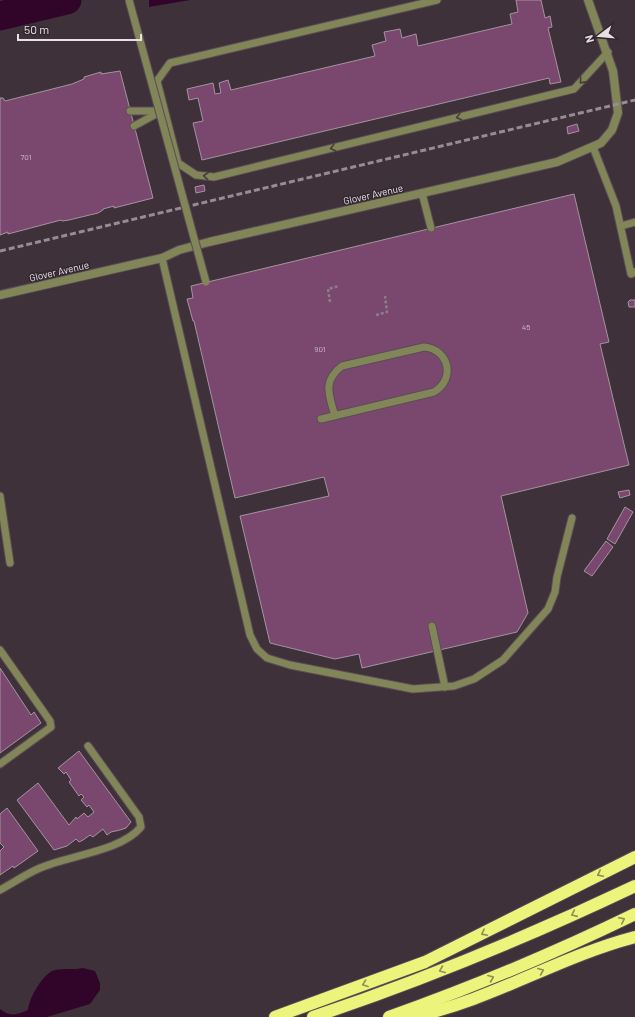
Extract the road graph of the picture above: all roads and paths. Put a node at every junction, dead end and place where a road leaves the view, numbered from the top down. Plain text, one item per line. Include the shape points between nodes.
1 (130, 0) edge
2 (437, 0) edge
3 (588, 0) edge
4 (608, 52) junction
5 (130, 112) dead end
6 (160, 112) junction
7 (134, 126) dead end
8 (593, 147) junction
9 (422, 193) junction
10 (635, 222) edge
11 (621, 226) junction
12 (431, 228) dead end
13 (162, 258) junction
14 (635, 272) edge
15 (206, 282) dead end
16 (339, 286) dead end
17 (0, 295) edge
18 (385, 296) dead end
19 (330, 302) dead end
20 (376, 315) dead end
21 (335, 416) junction
22 (321, 420) dead end
23 (0, 496) edge
24 (572, 518) dead end
25 (10, 563) dead end
26 (432, 626) dead end
27 (0, 650) edge
28 (445, 687) junction
29 (88, 746) dead end
30 (0, 764) edge
31 (635, 857) edge
32 (635, 886) edge
33 (0, 890) edge
34 (635, 914) edge
35 (635, 937) edge
36 (275, 1017) edge
37 (313, 1017) edge
38 (389, 1017) edge
39 (412, 1017) edge

1 - 6 lane, bridge
4 -> 2 lane via 574,89 214,177 196,175 178,163 157,81 170,63
3 - 4 street, Glover Avenue
4 - 8 street, Glover Avenue via 618,113 612,130 601,143
5 - 6 lane
6 - 7 lane
6 - 15 lane, bridge
8 - 9 street, Glover Avenue via 557,162
8 - 11 lane
9 - 12 lane
9 - 13 street, Glover Avenue via 209,242 179,250
10 - 11 lane
11 - 14 lane via 631,274
13 - 17 street, Glover Avenue
13 - 28 lane via 250,635 257,649 267,658 290,665 413,690
16 - 19 path via 328,289
18 - 20 path via 387,312
21 - 21 lane via 442,388 447,379 447,366 440,352 424,347 342,366 333,373 328,383
21 - 22 lane
23 - 25 lane
24 - 28 lane via 555,592 548,609 503,660 474,679
26 - 28 lane
27 - 30 lane via 50,722 50,726
29 - 33 lane via 138,817 141,827 135,834 109,846 40,868
31 -> 36 highway via 425,962
32 -> 37 highway via 448,968
38 -> 34 highway via 520,966
39 -> 35 highway via 443,1011 586,952

